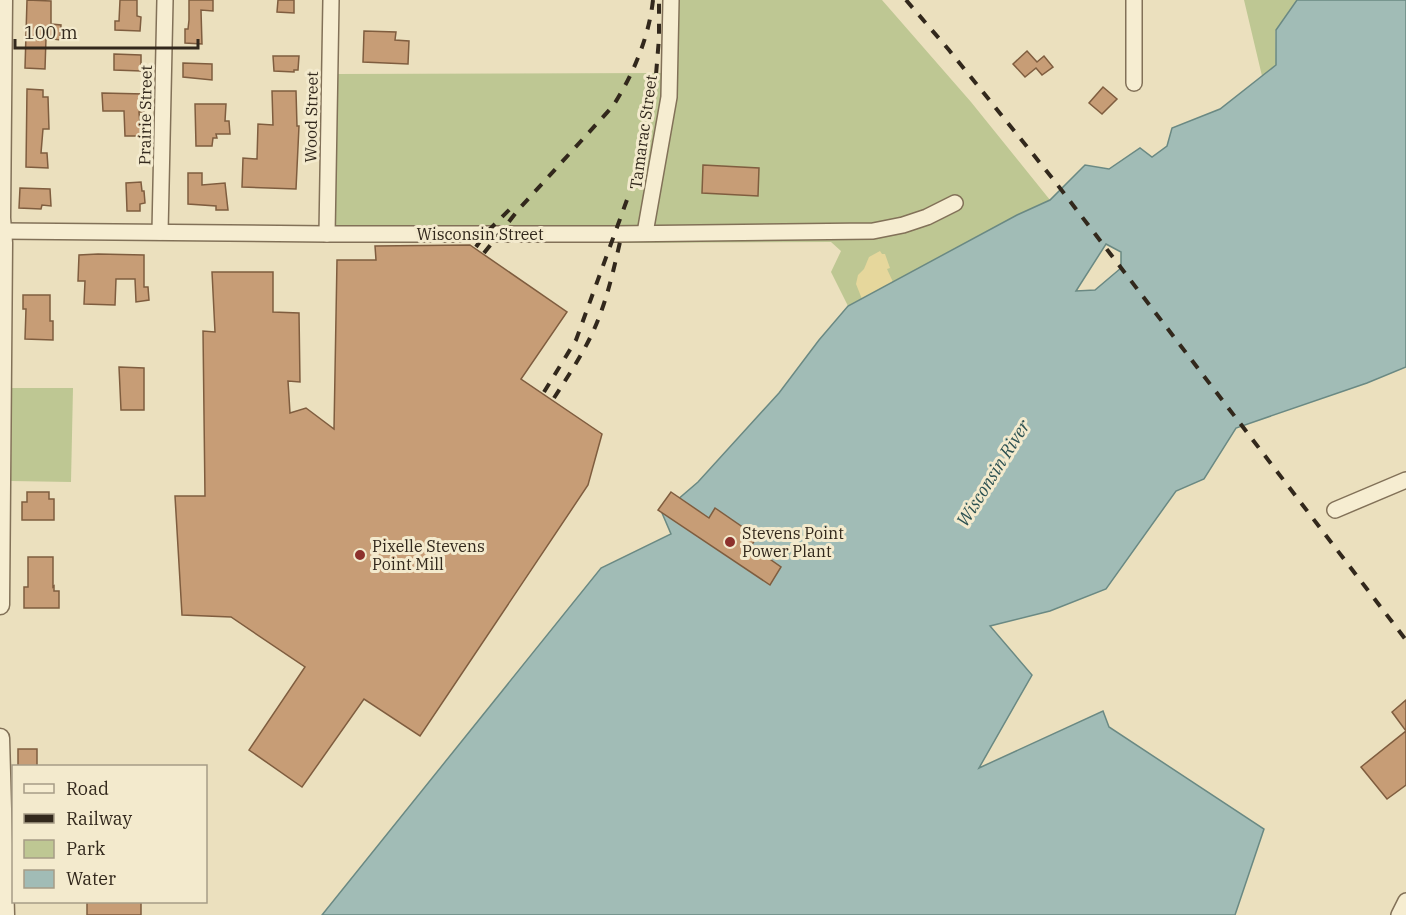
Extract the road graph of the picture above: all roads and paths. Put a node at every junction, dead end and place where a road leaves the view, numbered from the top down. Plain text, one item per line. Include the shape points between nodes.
1 (3, 0) edge
2 (165, 0) edge
3 (331, 0) edge
4 (671, 0) edge
5 (1134, 0) edge
6 (1134, 83) dead end
7 (955, 203) dead end
8 (1, 231) edge
9 (160, 232) junction
10 (645, 233) junction
11 (327, 234) junction
12 (1406, 480) edge
13 (1335, 510) dead end
14 (0, 605) edge
15 (0, 738) edge
16 (1406, 901) edge
17 (5, 915) edge
18 (1399, 915) edge

1 - 8 street
2 - 9 street, Prairie Street
3 - 11 street, Wood Street
4 - 10 street, Tamarac Street via 669,97
5 - 6 street
7 - 10 street, Wisconsin Street via 927,217 873,231
8 - 9 street, Wisconsin Street
8 - 14 street
9 - 11 street, Wisconsin Street
10 - 11 street, Wisconsin Street
12 - 13 street
15 - 17 street
16 - 18 street

